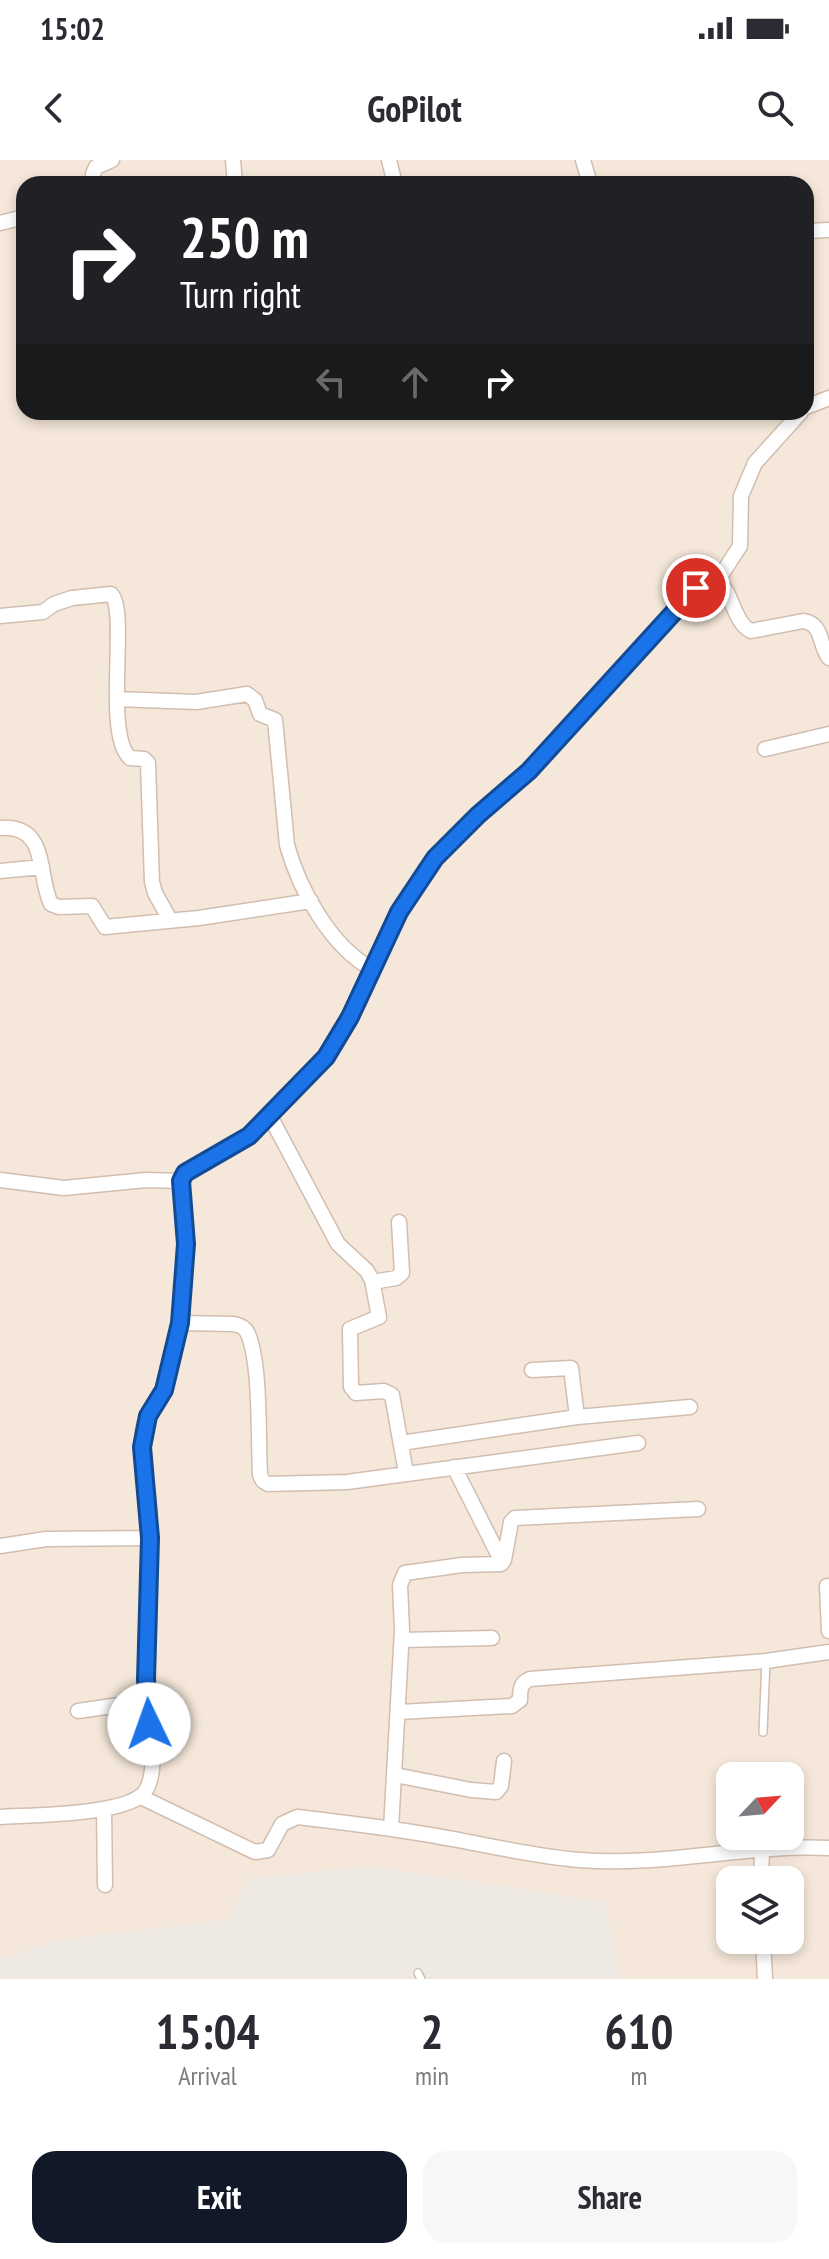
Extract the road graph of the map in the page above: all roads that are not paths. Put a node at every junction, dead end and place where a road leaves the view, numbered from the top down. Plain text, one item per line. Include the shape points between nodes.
1 (112, 160) edge
2 (95, 176) edge
3 (794, 420) edge
4 (718, 580) junction
5 (0, 616) edge
6 (829, 658) edge
7 (117, 699) junction
8 (829, 734) edge
9 (765, 749) dead end
10 (0, 828) edge
11 (42, 867) junction
12 (0, 871) edge
13 (311, 901) junction
14 (170, 920) junction
15 (372, 969) junction
16 (270, 1116) junction
17 (0, 1180) edge
18 (181, 1181) junction
19 (399, 1222) dead end
20 (373, 1282) junction
21 (180, 1323) junction
22 (532, 1370) dead end
23 (690, 1407) dead end
24 (577, 1417) junction
25 (401, 1443) junction
26 (638, 1443) dead end
27 (454, 1467) junction
28 (406, 1473) junction
29 (698, 1509) dead end
30 (150, 1538) junction
31 (0, 1546) edge
32 (504, 1560) junction
33 (827, 1586) edge
34 (829, 1631) edge
35 (492, 1638) dead end
36 (402, 1640) junction
37 (829, 1652) edge
38 (766, 1661) junction
39 (147, 1701) junction
40 (78, 1711) dead end
41 (399, 1712) junction
42 (763, 1732) dead end
43 (504, 1761) dead end
44 (395, 1775) junction
45 (141, 1797) junction
46 (104, 1809) junction
47 (0, 1817) edge
48 (391, 1829) junction
49 (804, 1847) edge
50 (829, 1848) edge
51 (762, 1850) joint
52 (761, 1866) edge
53 (105, 1885) dead end
54 (764, 1954) edge
55 (765, 1979) edge

1 - 2 street via 96,167
3 - 4 street via 755,463 741,496 740,546
4 - 6 street via 746,629 811,622
4 - 15 street via 696,588 529,771 435,858 399,912
5 - 7 street via 43,612 72,598 111,594 118,608
7 - 13 street via 196,702 252,696 260,714 275,720 287,845
7 - 14 street via 126,755 148,763 152,882
8 - 9 street
10 - 11 street via 15,828 32,838
11 - 12 street
11 - 14 street via 55,907 92,906 105,927
13 - 14 street
13 - 15 street via 347,952
15 - 16 street via 326,1057
16 - 18 street via 249,1136 185,1173
16 - 20 street via 338,1244
17 - 18 street via 64,1188
18 - 21 street via 186,1244
19 - 20 street via 402,1273
20 - 25 street via 379,1317 350,1329 351,1387 356,1393 392,1395
21 - 28 street via 233,1324 247,1332 255,1368 263,1481 347,1482
21 - 30 street via 164,1390 144,1426
22 - 24 street via 571,1368
23 - 24 street
24 - 25 street
25 - 28 street
26 - 27 street
27 - 28 street
27 - 32 street
29 - 32 street via 515,1518
30 - 31 street via 46,1539
30 - 39 street
32 - 36 street via 498,1565 405,1573 400,1585
33 - 34 street
35 - 36 street
36 - 41 street
37 - 38 street
38 - 41 street via 530,1679 512,1706
38 - 42 lane
39 - 40 street
39 - 45 street via 153,1768
41 - 44 street
43 - 44 street via 496,1792
44 - 48 street
45 - 46 street
45 - 48 street via 255,1852 268,1850 282,1824 297,1817
46 - 47 street
46 - 53 street
48 - 51 street via 580,1860
49 - 50 street
51 - 52 street
54 - 55 street

